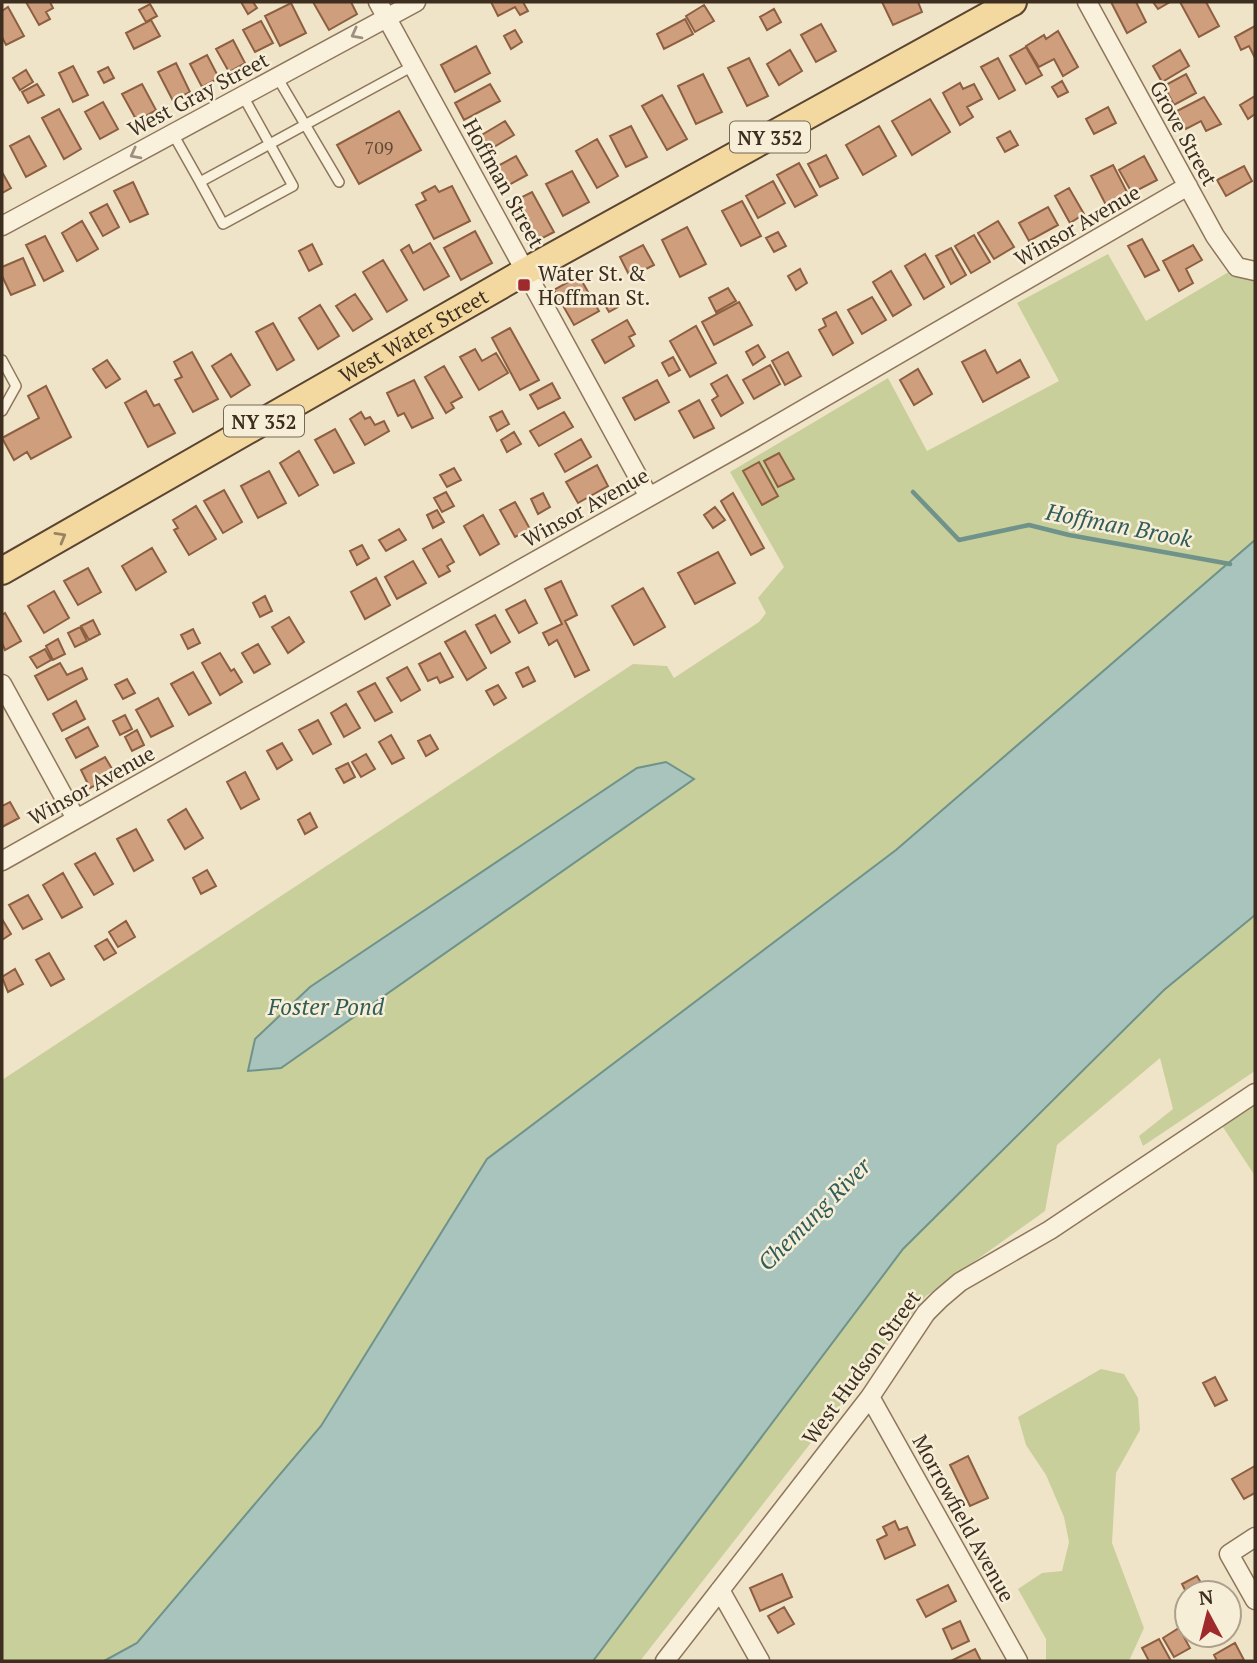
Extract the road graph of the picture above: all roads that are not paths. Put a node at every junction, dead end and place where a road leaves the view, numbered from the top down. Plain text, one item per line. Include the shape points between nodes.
1 (378, 2) edge
2 (416, 2) edge
3 (1013, 2) edge
4 (1087, 2) edge
5 (387, 18) junction
6 (413, 66) junction
7 (277, 77) junction
8 (243, 96) junction
9 (305, 125) junction
10 (173, 134) junction
11 (270, 145) junction
12 (200, 182) junction
13 (339, 182) dead end
14 (1188, 186) junction
15 (2, 226) edge
16 (526, 271) junction
17 (1255, 271) edge
18 (2, 360) edge
19 (2, 411) edge
20 (649, 497) junction
21 (2, 571) edge
22 (2, 684) edge
23 (76, 819) junction
24 (2, 861) edge
25 (1255, 1093) edge
26 (870, 1397) junction
27 (1255, 1537) edge
28 (720, 1590) junction
29 (1255, 1600) edge
30 (665, 1661) edge
31 (760, 1661) edge
32 (1018, 1661) edge

1 - 5 street, Hoffman Street
2 - 5 street, West Gray Street
3 - 16 main road, West Water Street / NY 352
4 - 14 street, Grove Street
5 - 6 street, Hoffman Street
5 -> 7 street, West Gray Street
6 - 9 lane
6 - 16 street, Hoffman Street
7 - 8 street, West Gray Street
7 - 9 lane
8 - 10 street, West Gray Street
8 - 11 lane
9 - 11 lane
9 - 13 lane
10 - 12 lane
10 -> 15 street, West Gray Street
11 - 12 lane
11 - 12 lane via 293,186 223,224
14 - 17 street, Grove Street via 1214,236 1237,267
14 - 20 street, Winsor Avenue
16 - 20 street, Hoffman Street
21 -> 16 main road, West Water Street / NY 352
18 - 19 lane via 16,386
20 - 23 street, Winsor Avenue
22 - 23 street
23 - 24 street, Winsor Avenue
25 - 26 street, West Hudson Street via 1050,1230 960,1282 926,1313
26 - 28 street, West Hudson Street
26 - 32 street, Morrowfield Avenue
27 - 29 street via 1229,1554
28 - 30 street, West Hudson Street
28 - 31 street

